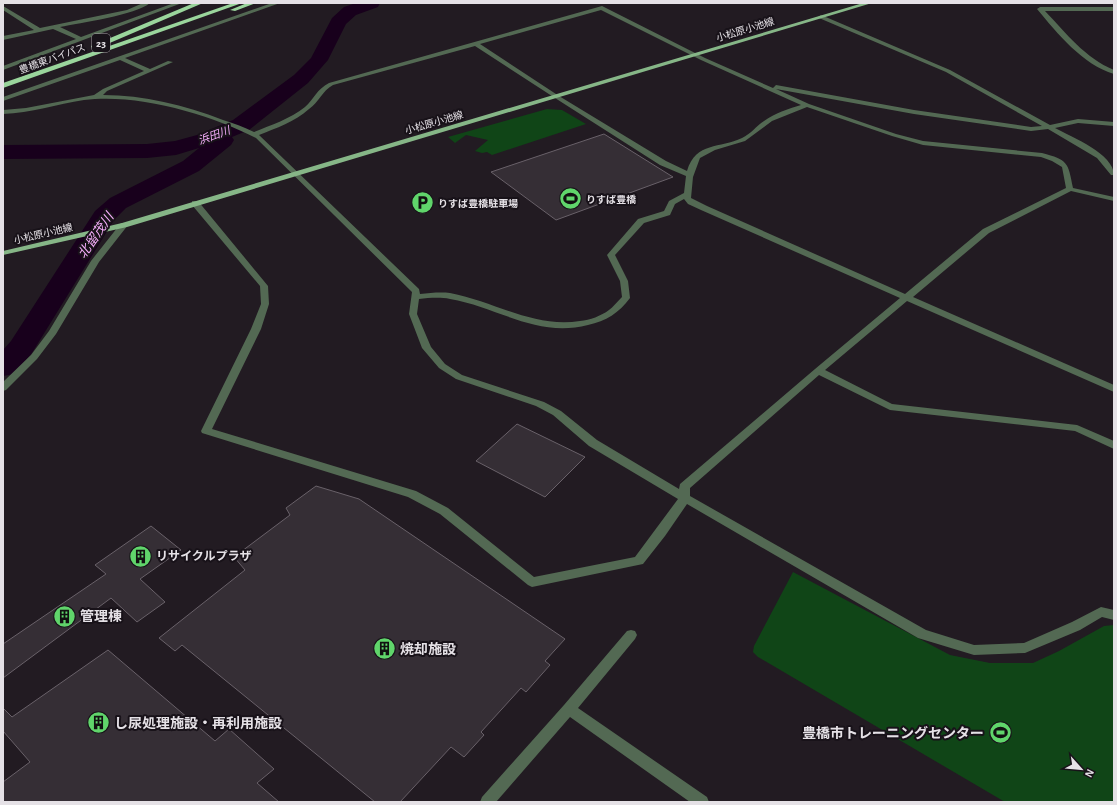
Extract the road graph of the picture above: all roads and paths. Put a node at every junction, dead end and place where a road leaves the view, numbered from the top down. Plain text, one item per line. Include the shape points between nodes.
1 (147, 3) edge
2 (179, 3) edge
3 (200, 3) edge
4 (230, 3) edge
5 (239, 3) edge
6 (253, 3) edge
7 (277, 3) edge
8 (870, 3) edge
9 (602, 6) edge
10 (140, 7) junction
11 (3, 8) edge
12 (1114, 9) edge
13 (155, 13) junction
14 (822, 17) junction
15 (54, 27) junction
16 (40, 30) junction
17 (152, 33) junction
18 (3, 38) edge
19 (80, 39) junction
20 (126, 43) junction
21 (475, 43) junction
22 (695, 55) junction
23 (120, 58) junction
24 (170, 62) dead end
25 (3, 68) edge
26 (150, 70) junction
27 (1114, 72) edge
28 (3, 83) edge
29 (3, 86) edge
30 (764, 86) junction
31 (96, 97) junction
32 (557, 97) junction
33 (3, 99) edge
34 (807, 105) junction
35 (3, 112) edge
36 (1114, 124) edge
37 (1049, 127) junction
38 (251, 133) junction
39 (1114, 173) edge
40 (295, 174) junction
41 (691, 174) junction
42 (1070, 189) junction
43 (687, 194) junction
44 (1114, 200) edge
45 (195, 203) junction
46 (124, 225) junction
47 (3, 253) edge
48 (416, 297) junction
49 (907, 298) junction
50 (818, 371) junction
51 (3, 388) edge
52 (1114, 389) edge
53 (1114, 445) edge
54 (686, 498) junction
55 (1114, 615) edge
56 (631, 635) dead end
57 (569, 710) junction
58 (488, 802) edge
59 (702, 802) edge

1 - 10 street
2 - 13 street
3 - 28 highway, 23
4 - 17 highway, 豊橋東バイパス / 23
5 - 17 highway, 豊橋東バイパス / 23
6 - 20 highway, 23
7 - 23 street
8 - 14 main road, 小松原小池線
9 - 21 street
9 - 22 street
10 - 13 street
10 - 15 street
11 - 16 street
12 - 27 street via 1040,9 1086,56
13 - 19 street
14 - 22 main road, 小松原小池線
14 - 37 street via 948,71
15 - 16 street
15 - 19 street
16 - 18 street
17 - 20 highway, 豊橋東バイパス / 23
19 - 25 street
20 - 29 highway, 豊橋東バイパス / 23
21 - 32 street
21 - 38 street via 331,84 322,88 309,107 296,117
22 - 30 street
22 - 32 main road, 小松原小池線
23 - 26 street
23 - 33 street
24 - 26 street
26 - 31 street via 105,90
30 - 34 street
30 - 37 street via 1006,126
31 - 35 street
31 - 38 street via 172,104
32 - 40 main road, 小松原小池線
32 - 41 street via 663,163
34 - 41 street via 764,123 743,140 701,155 693,163
34 - 42 street via 923,143 1042,155 1056,159 1065,166
36 - 37 street via 1078,121
37 - 39 street via 1100,156
38 - 40 street
40 - 45 main road, 小松原小池線
40 - 48 street via 416,291
41 - 43 street
42 - 44 street
42 - 49 street via 986,231
43 - 48 street via 672,203 667,213 641,221 611,255 624,281 626,298 610,313 594,321 556,327 449,296
43 - 49 street via 691,202
45 - 46 main road, 小松原小池線
45 - 54 street via 264,286 266,304 206,431 412,494 444,511 532,582 639,561
46 - 47 main road, 小松原小池線
46 - 51 street via 94,261 53,332 34,357
48 - 54 street via 413,314 427,348 442,366 459,377 540,404 557,413 593,443
49 - 50 street
49 - 52 street
50 - 53 street via 890,407 1076,428
50 - 54 street via 684,487
54 - 55 street via 922,634 974,650 1025,648 1101,612
56 - 57 street
57 - 58 street
57 - 59 street

